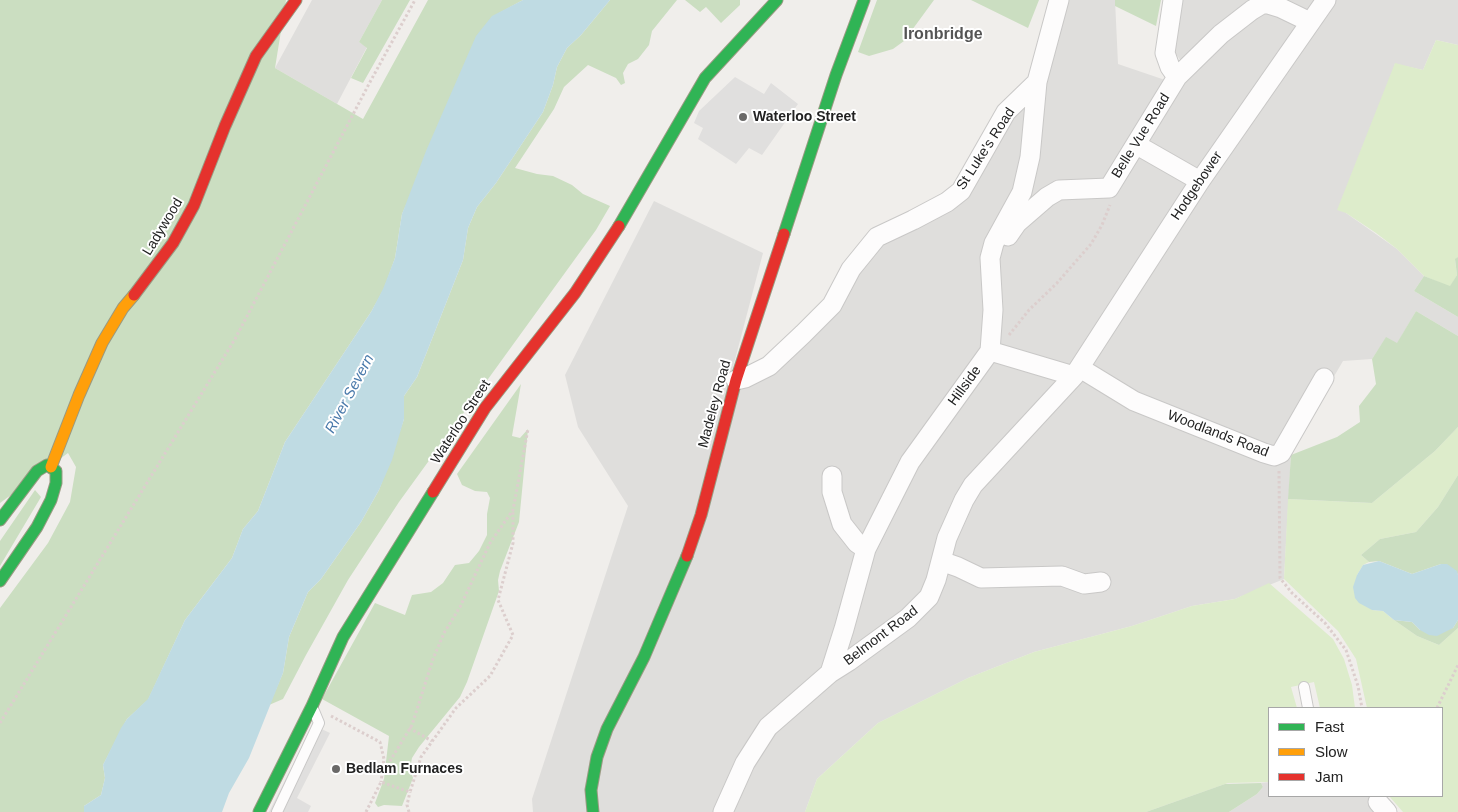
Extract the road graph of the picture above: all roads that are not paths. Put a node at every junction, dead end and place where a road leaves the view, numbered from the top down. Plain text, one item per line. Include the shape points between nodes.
1 (296, 0) edge
2 (777, 0) edge
3 (864, 0) edge
4 (1059, 0) edge
5 (1173, 0) edge
6 (1326, 0) edge
7 (1310, 22) junction
8 (1177, 77) junction
9 (1037, 82) junction
10 (1137, 145) junction
11 (1200, 180) junction
12 (990, 258) junction
13 (995, 352) junction
14 (1077, 372) junction
15 (1324, 378) dead end
16 (736, 380) junction
17 (52, 467) junction
18 (832, 476) dead end
19 (0, 520) edge
20 (866, 549) junction
21 (941, 561) junction
22 (0, 581) edge
23 (1100, 582) dead end
24 (830, 673) junction
25 (1304, 687) dead end
26 (312, 706) junction
27 (1308, 707) edge
28 (259, 812) edge
29 (277, 812) edge
30 (593, 812) edge
31 (723, 812) edge

1 - 17 main road, Ladywood via 256,56 194,205 173,243 123,308 102,343
2 - 26 main road, Waterloo Street via 705,78 620,224 574,293 485,408 344,637
3 - 16 main road, Madeley Road via 833,84
4 - 9 street
5 - 8 street via 1165,53
6 - 7 street, Hodgebower
7 - 8 street, Belle Vue Road via 1275,6 1262,4 1221,34
7 - 11 street, Hodgebower
8 - 10 street, Belle Vue Road
9 - 12 street via 1030,157 1022,192 994,243
9 - 16 street, St Luke's Road via 1006,112 961,191 947,202 878,237 850,269 832,305 769,366
10 - 11 street
10 - 12 street, Belle Vue Road via 1109,188 1059,190 1047,197 1016,223
11 - 14 street, Hodgebower
12 - 13 street
13 - 14 street, Woodlands Road
13 - 20 street, Hillside via 910,462
14 - 15 street, Woodlands Road via 1134,402 1274,456 1281,453
14 - 21 street, Belmont Road via 973,486 947,538
16 - 30 main road, Madeley Road via 701,515 685,563 597,756 591,790
17 - 19 main road via 47,465 37,471
17 - 22 main road via 57,476 51,500 37,527
18 - 20 street via 832,492 842,524 856,543
20 - 24 street, Hillside
21 - 23 street via 981,578 1062,576 1084,584
21 - 24 street, Belmont Road via 932,593 923,603
24 - 31 street, Belmont Road via 768,727 745,763
25 - 27 lane
26 - 28 main road, Waterloo Street
26 - 29 lane via 319,723

